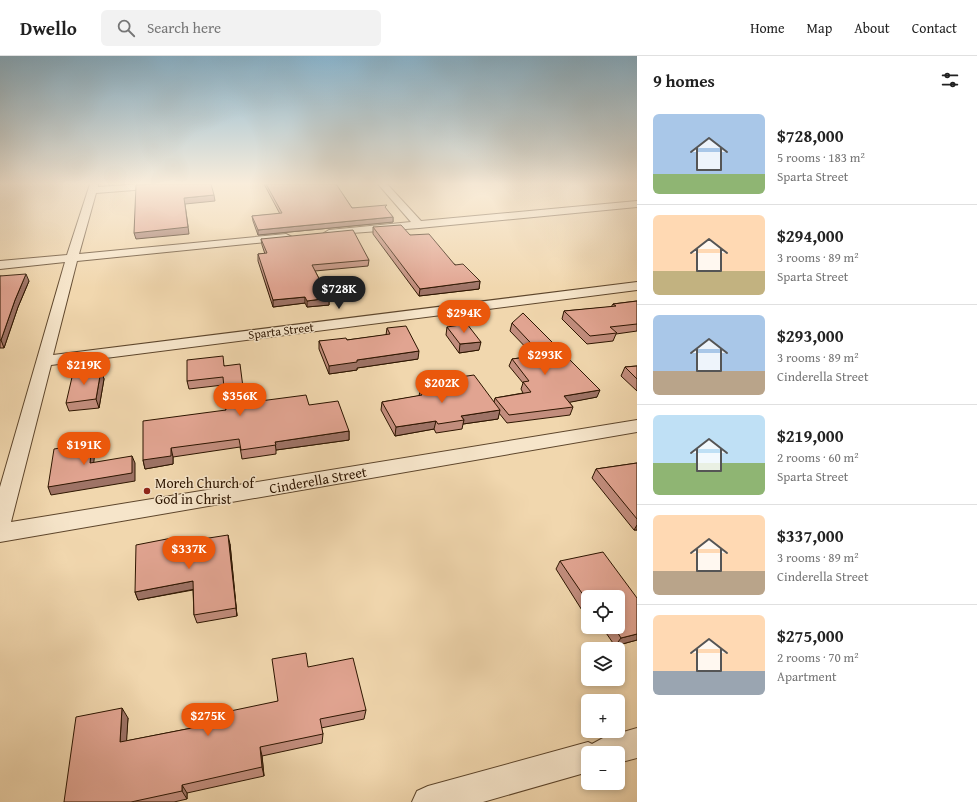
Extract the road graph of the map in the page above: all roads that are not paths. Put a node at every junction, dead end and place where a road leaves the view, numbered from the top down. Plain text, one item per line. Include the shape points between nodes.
1 (84, 219) edge
2 (413, 219) edge
3 (483, 219) edge
4 (419, 225) junction
5 (316, 234) edge
6 (300, 236) edge
7 (72, 258) junction
8 (0, 265) edge
9 (637, 286) edge
10 (44, 361) junction
11 (637, 426) edge
12 (0, 524) edge
13 (0, 534) edge
14 (637, 743) edge
15 (625, 747) edge
16 (581, 759) edge
17 (428, 802) edge

1 - 7 street
2 - 4 street
3 - 4 street
4 - 5 street
6 - 7 street
7 - 8 street
7 - 10 street
9 - 10 street, Sparta Street
10 - 12 street
11 - 13 street, Cinderella Street
14 - 15 street
16 - 17 street

